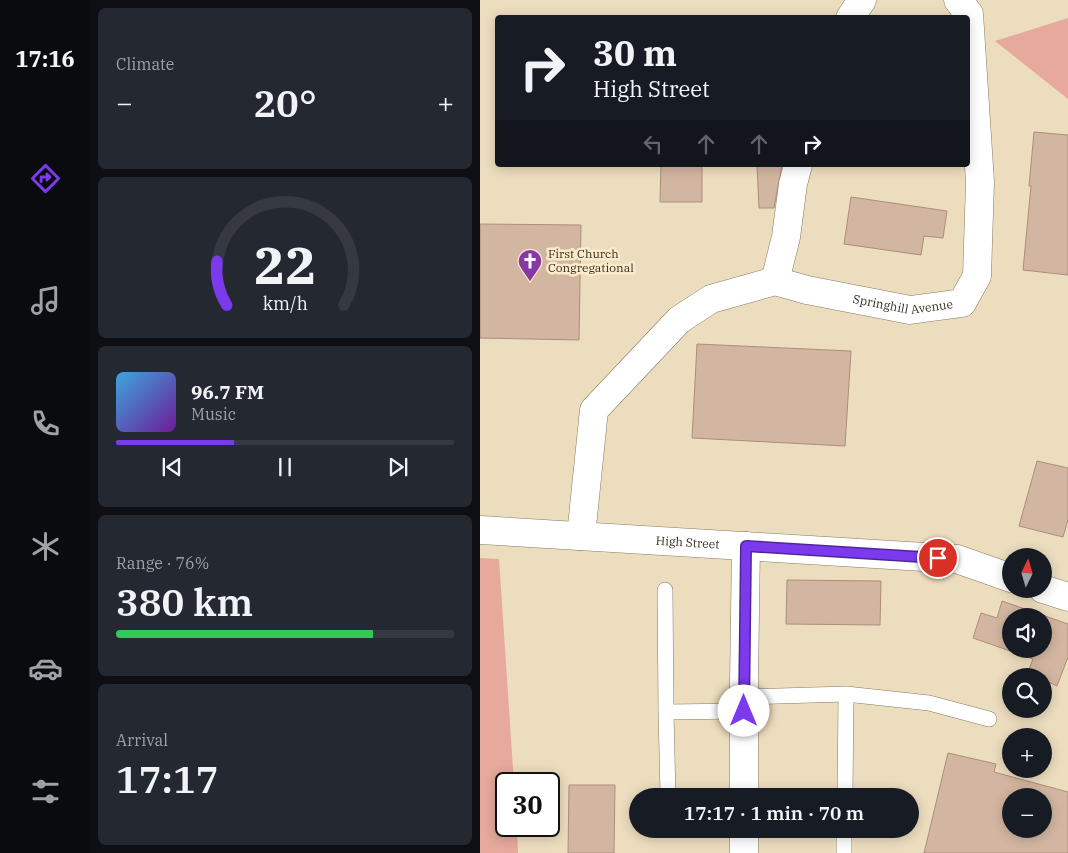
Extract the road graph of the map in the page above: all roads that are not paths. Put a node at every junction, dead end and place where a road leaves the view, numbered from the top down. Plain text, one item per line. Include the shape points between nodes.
1 (862, 0) edge
2 (958, 0) edge
3 (852, 15) edge
4 (797, 167) edge
5 (775, 282) junction
6 (480, 530) edge
7 (581, 536) junction
8 (746, 546) junction
9 (1002, 575) edge
10 (665, 590) dead end
11 (1052, 592) edge
12 (1068, 597) edge
13 (846, 694) junction
14 (744, 704) junction
15 (666, 712) junction
16 (988, 719) dead end
17 (668, 788) edge
18 (744, 788) edge
19 (844, 788) edge
20 (744, 838) edge
21 (844, 838) edge
22 (744, 853) edge
23 (844, 853) edge

1 - 3 street
2 - 5 street, Springhill Avenue via 970,14 980,182 977,276 962,303 910,310
4 - 5 street
5 - 7 street, Springhill Avenue via 711,300 679,320 594,410
6 - 7 street, High Street
7 - 8 street, High Street
8 - 9 street, High Street via 957,559
8 - 14 street
10 - 15 lane
11 - 12 street
13 - 14 lane
13 - 16 lane via 929,703
13 - 19 lane
14 - 15 lane
14 - 18 street
15 - 17 lane
20 - 22 street
21 - 23 lane

